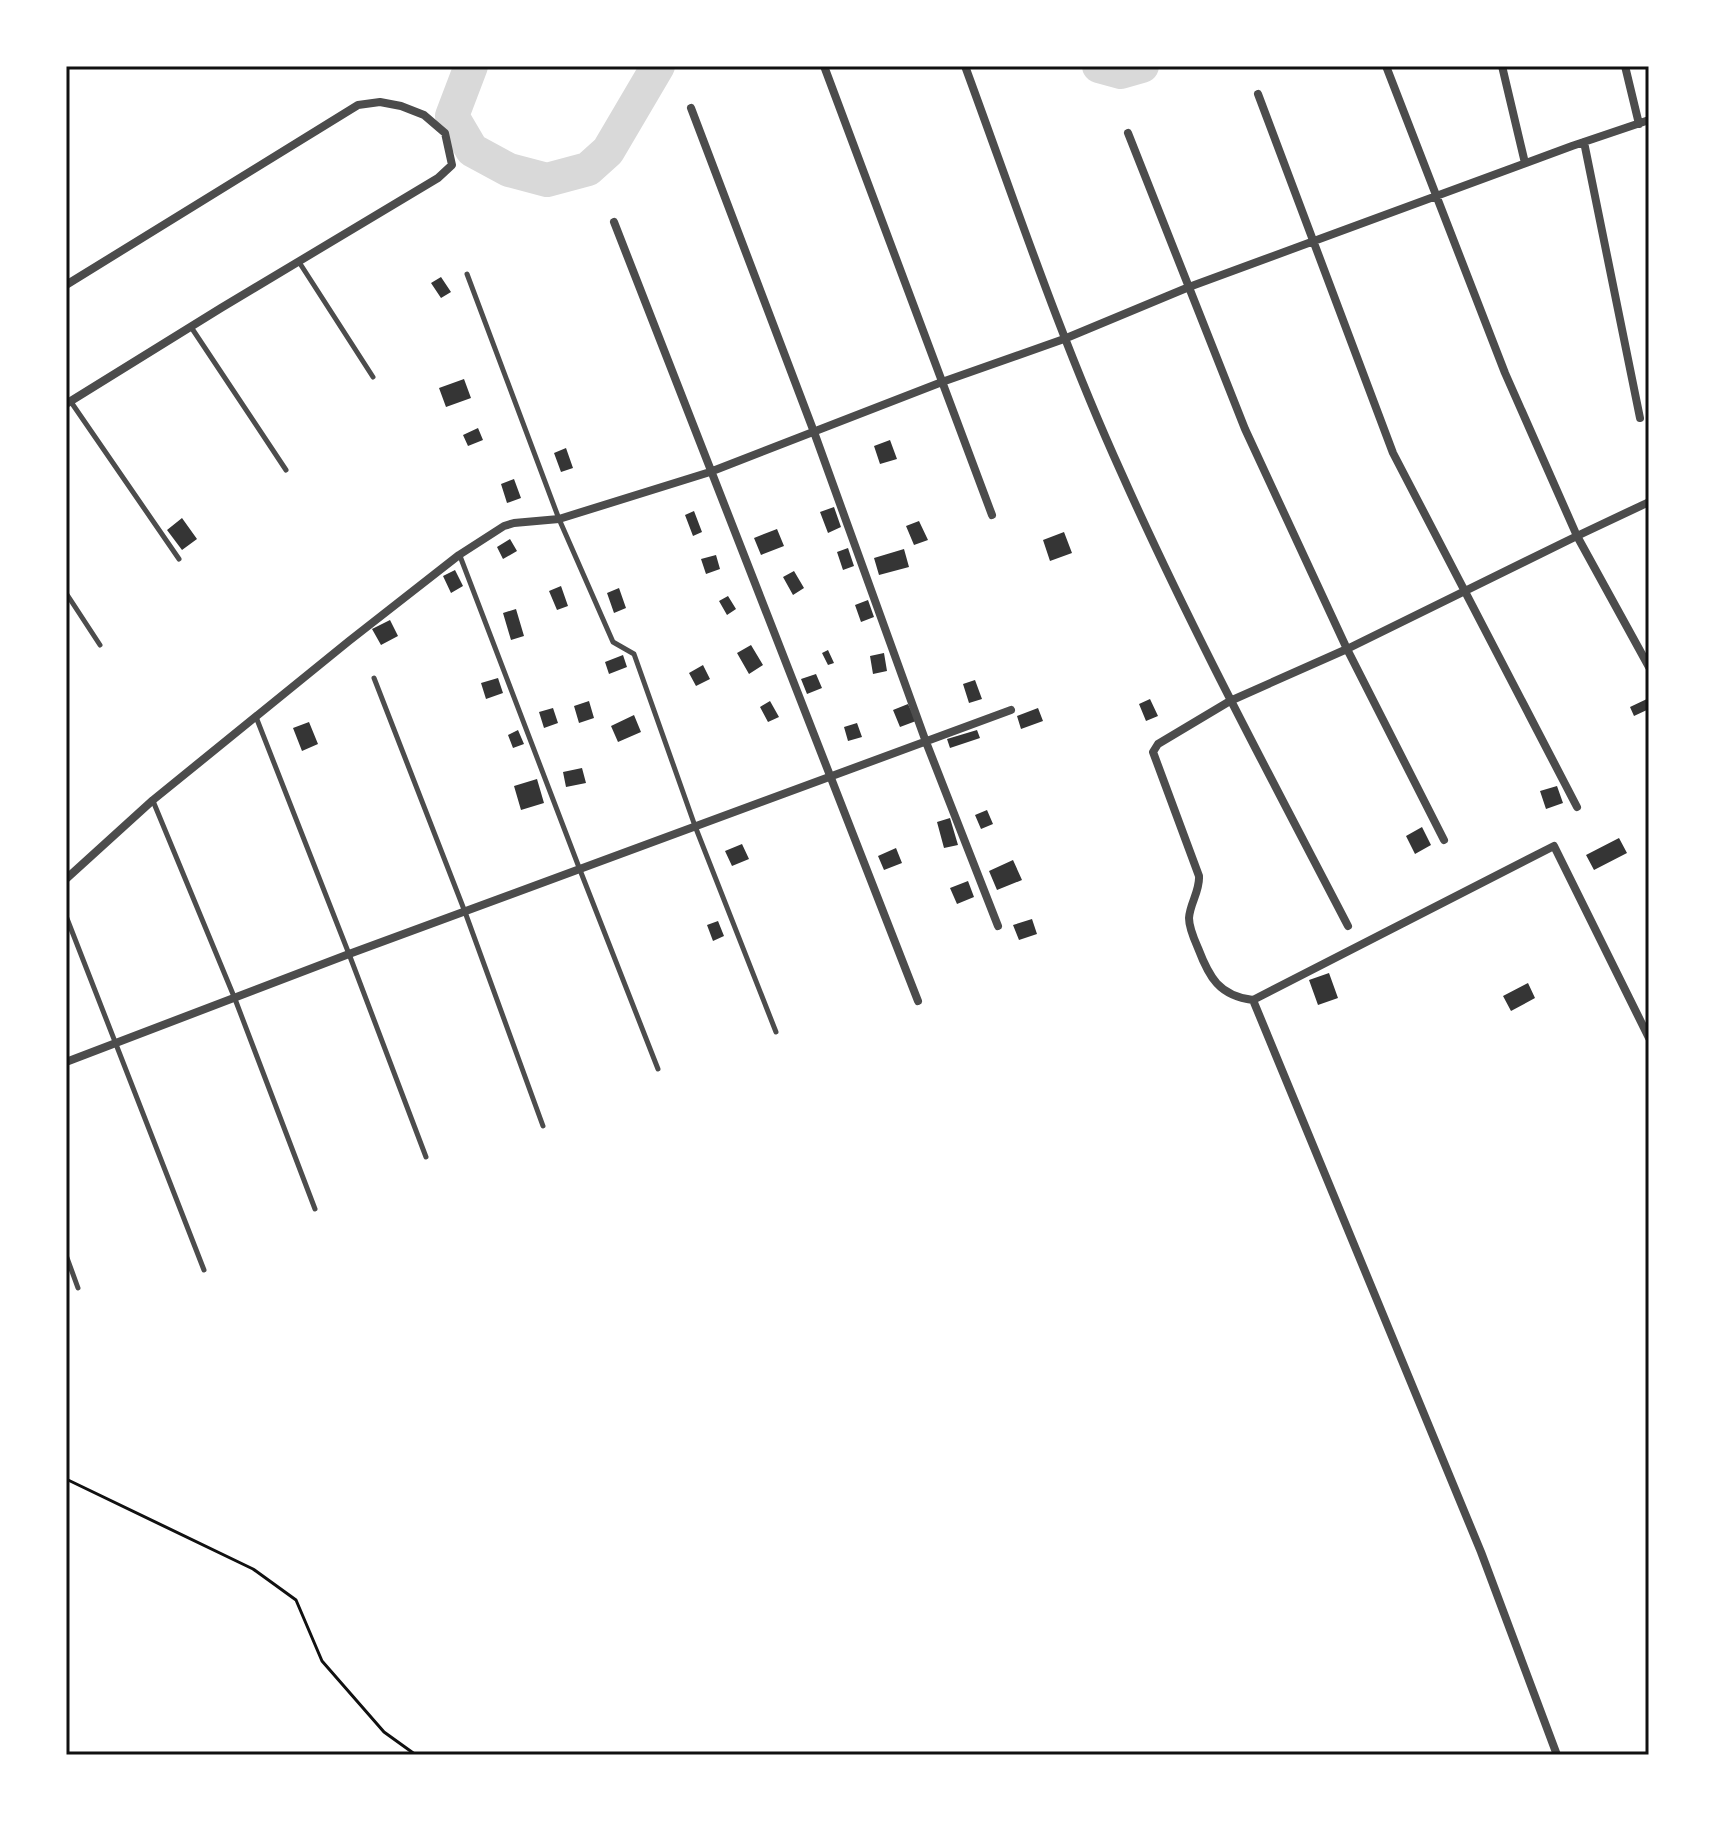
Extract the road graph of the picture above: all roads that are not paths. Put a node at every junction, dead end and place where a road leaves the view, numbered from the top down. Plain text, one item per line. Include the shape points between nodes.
1 (824, 66) edge
2 (965, 66) edge
3 (1386, 66) edge
4 (1502, 66) edge
5 (1625, 66) edge
6 (1258, 94) dead end
7 (691, 108) dead end
8 (1649, 120) edge
9 (1639, 124) junction
10 (1128, 133) dead end
11 (1584, 142) junction
12 (1525, 163) junction
13 (1436, 196) junction
14 (614, 222) dead end
15 (1314, 241) junction
16 (299, 262) junction
17 (467, 274) dead end
18 (66, 285) edge
19 (1189, 287) junction
20 (191, 327) junction
21 (1064, 339) junction
22 (373, 377) dead end
23 (942, 382) junction
24 (68, 402) edge
25 (1640, 418) dead end
26 (814, 432) junction
27 (286, 470) dead end
28 (710, 472) junction
29 (1649, 502) edge
30 (992, 515) dead end
31 (559, 519) junction
32 (1577, 536) junction
33 (459, 555) junction
34 (179, 559) dead end
35 (1465, 591) junction
36 (66, 593) edge
37 (100, 645) dead end
38 (1347, 649) junction
39 (1649, 667) edge
40 (374, 678) dead end
41 (1230, 701) junction
42 (1011, 710) dead end
43 (256, 716) junction
44 (926, 742) junction
45 (831, 777) junction
46 (153, 800) junction
47 (1577, 807) dead end
48 (695, 826) junction
49 (1444, 840) dead end
50 (580, 870) junction
51 (66, 879) edge
52 (465, 912) junction
53 (66, 916) edge
54 (998, 926) dead end
55 (1348, 926) dead end
56 (349, 954) junction
57 (235, 999) junction
58 (1253, 1000) junction
59 (918, 1001) dead end
60 (776, 1032) dead end
61 (1649, 1038) edge
62 (117, 1044) junction
63 (66, 1062) edge
64 (658, 1069) dead end
65 (543, 1126) dead end
66 (426, 1157) dead end
67 (315, 1209) dead end
68 (66, 1255) edge
69 (204, 1270) dead end
70 (78, 1288) dead end
71 (1557, 1755) edge

1 - 23 street
2 - 21 street
3 - 13 street
4 - 12 street
5 - 9 street
6 - 15 street
7 - 26 street
8 - 9 street
9 - 11 street
10 - 19 street
11 - 12 street
11 - 25 street
12 - 13 street
13 - 15 street
13 - 32 street via 1505,373
14 - 28 street
15 - 19 street
15 - 35 street via 1393,453
16 - 18 street via 438,178 452,165 445,133 424,115 401,106 358,105
16 - 20 street
16 - 22 lane
17 - 31 lane
19 - 21 street
19 - 38 street via 1245,429
20 - 24 street
20 - 27 lane
21 - 23 street
21 - 41 street via 1121,473
23 - 26 street
23 - 30 street
24 - 34 lane
26 - 28 street
26 - 44 street
28 - 31 street
28 - 45 street
29 - 32 street
31 - 33 street via 504,526
31 - 48 lane via 613,642 634,654
32 - 35 street
32 - 39 street
33 - 43 street
33 - 50 lane
35 - 38 street
35 - 47 street
36 - 37 lane
38 - 41 street
38 - 49 street
40 - 52 lane
41 - 55 street
41 - 58 street via 1153,752 1199,876 1189,920 1206,969 1225,990
42 - 44 street
43 - 46 street
43 - 56 lane
44 - 45 street
44 - 54 street
45 - 48 street
45 - 59 street
46 - 51 street
46 - 57 lane
48 - 50 street
48 - 60 lane
50 - 52 street
50 - 64 lane
52 - 56 street
52 - 65 lane
53 - 62 lane
56 - 57 street
56 - 66 lane
57 - 62 street
57 - 67 lane
58 - 61 street via 1554,846
58 - 71 street via 1481,1552
62 - 63 street
62 - 69 lane
68 - 70 lane

